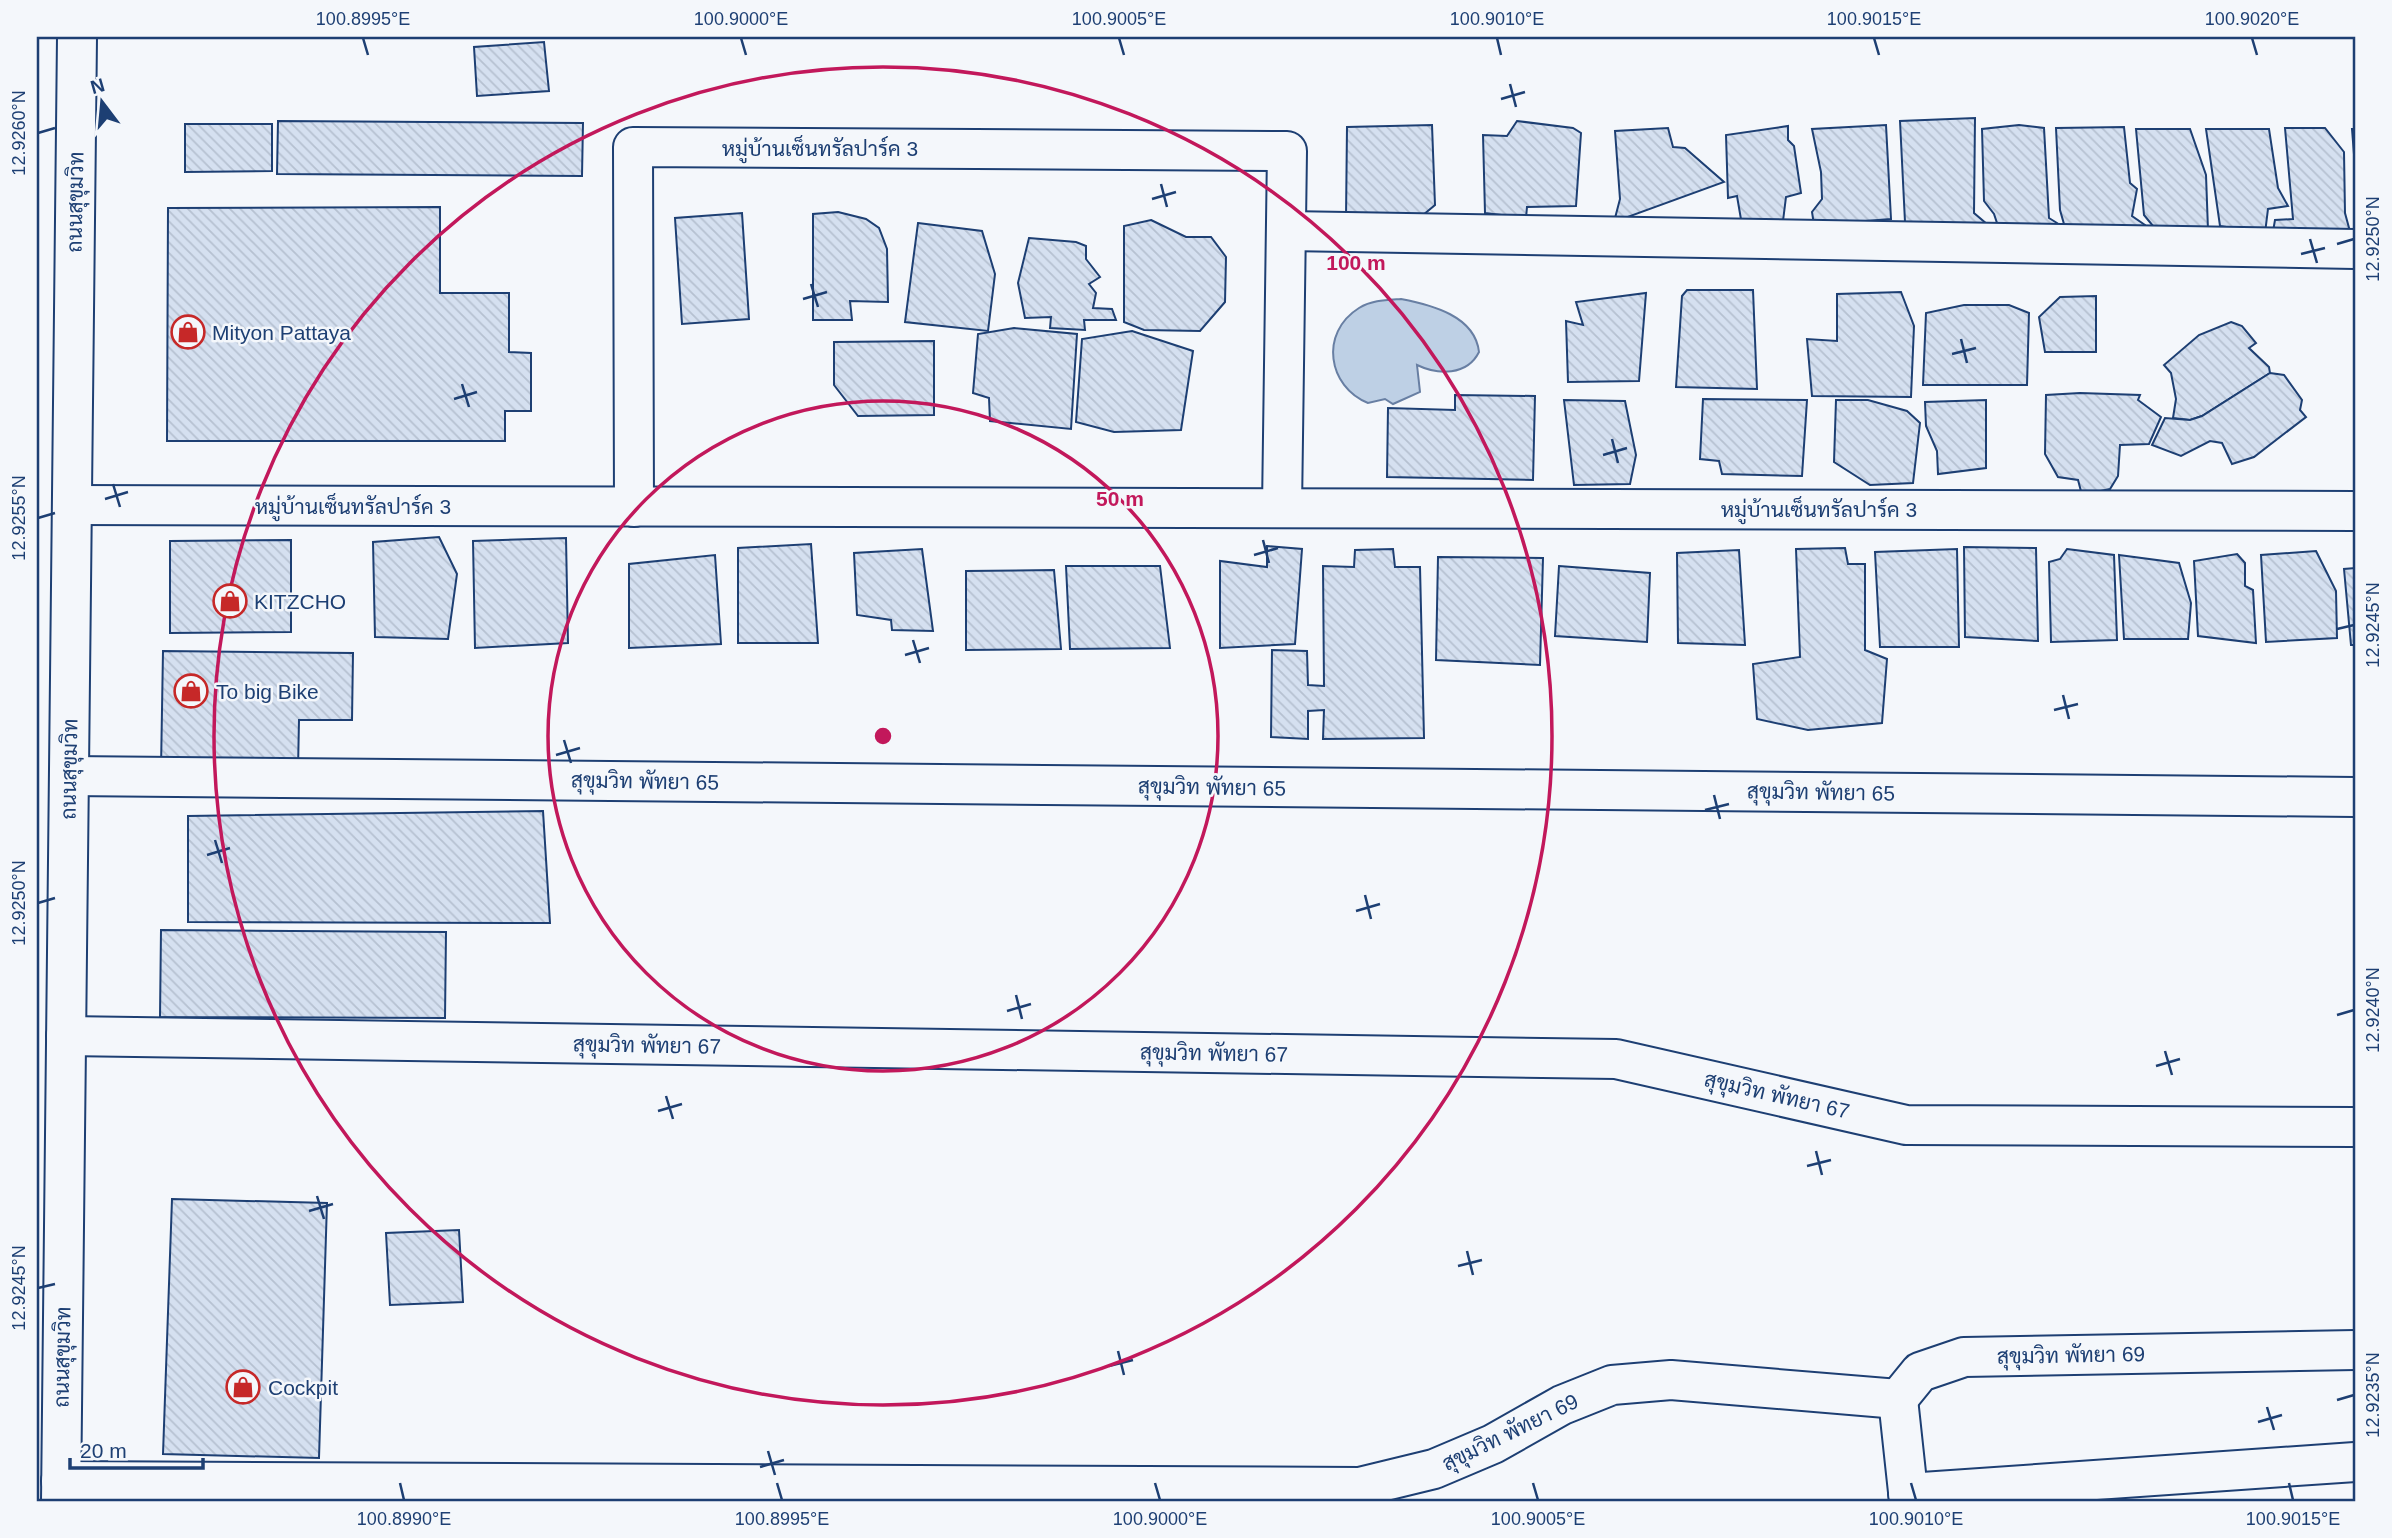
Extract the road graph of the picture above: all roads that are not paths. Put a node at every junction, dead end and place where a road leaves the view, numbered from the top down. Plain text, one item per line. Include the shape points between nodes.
1 (77, 37) edge
2 (1287, 231) junction
3 (2355, 249) edge
4 (72, 505) junction
5 (634, 507) junction
6 (1282, 508) junction
7 (2355, 511) edge
8 (69, 776) junction
9 (2355, 797) edge
10 (66, 1036) junction
11 (2355, 1127) edge
12 (2355, 1350) edge
13 (1898, 1399) junction
14 (2355, 1462) edge
15 (61, 1491) edge
16 (1909, 1497) edge

1 - 4 main road, ถนนสุขุมวิท
2 - 3 main road
2 - 5 main road, หมู่บ้านเซ็นทรัลปาร์ค 3 via 1287,151 633,147
2 - 6 main road, หมู่บ้านเซ็นทรัลปาร์ค 3
4 - 5 main road, หมู่บ้านเซ็นทรัลปาร์ค 3
4 - 8 main road, ถนนสุขุมวิท
5 - 6 main road, หมู่บ้านเซ็นทรัลปาร์ค 3
6 - 7 main road, หมู่บ้านเซ็นทรัลปาร์ค 3
8 - 9 main road, สุขุมวิท พัทยา 65
8 - 10 main road, ถนนสุขุมวิท
10 - 11 main road, สุขุมวิท พัทยา 67 via 1616,1059 1906,1125
10 - 15 main road, ถนนสุขุมวิท
12 - 13 main road, สุขุมวิท พัทยา 69 via 1964,1357 1920,1372
13 - 15 main road, สุขุมวิท พัทยา 69 via 1671,1380 1612,1385 1434,1469 1360,1487
13 - 16 main road
14 - 16 main road

